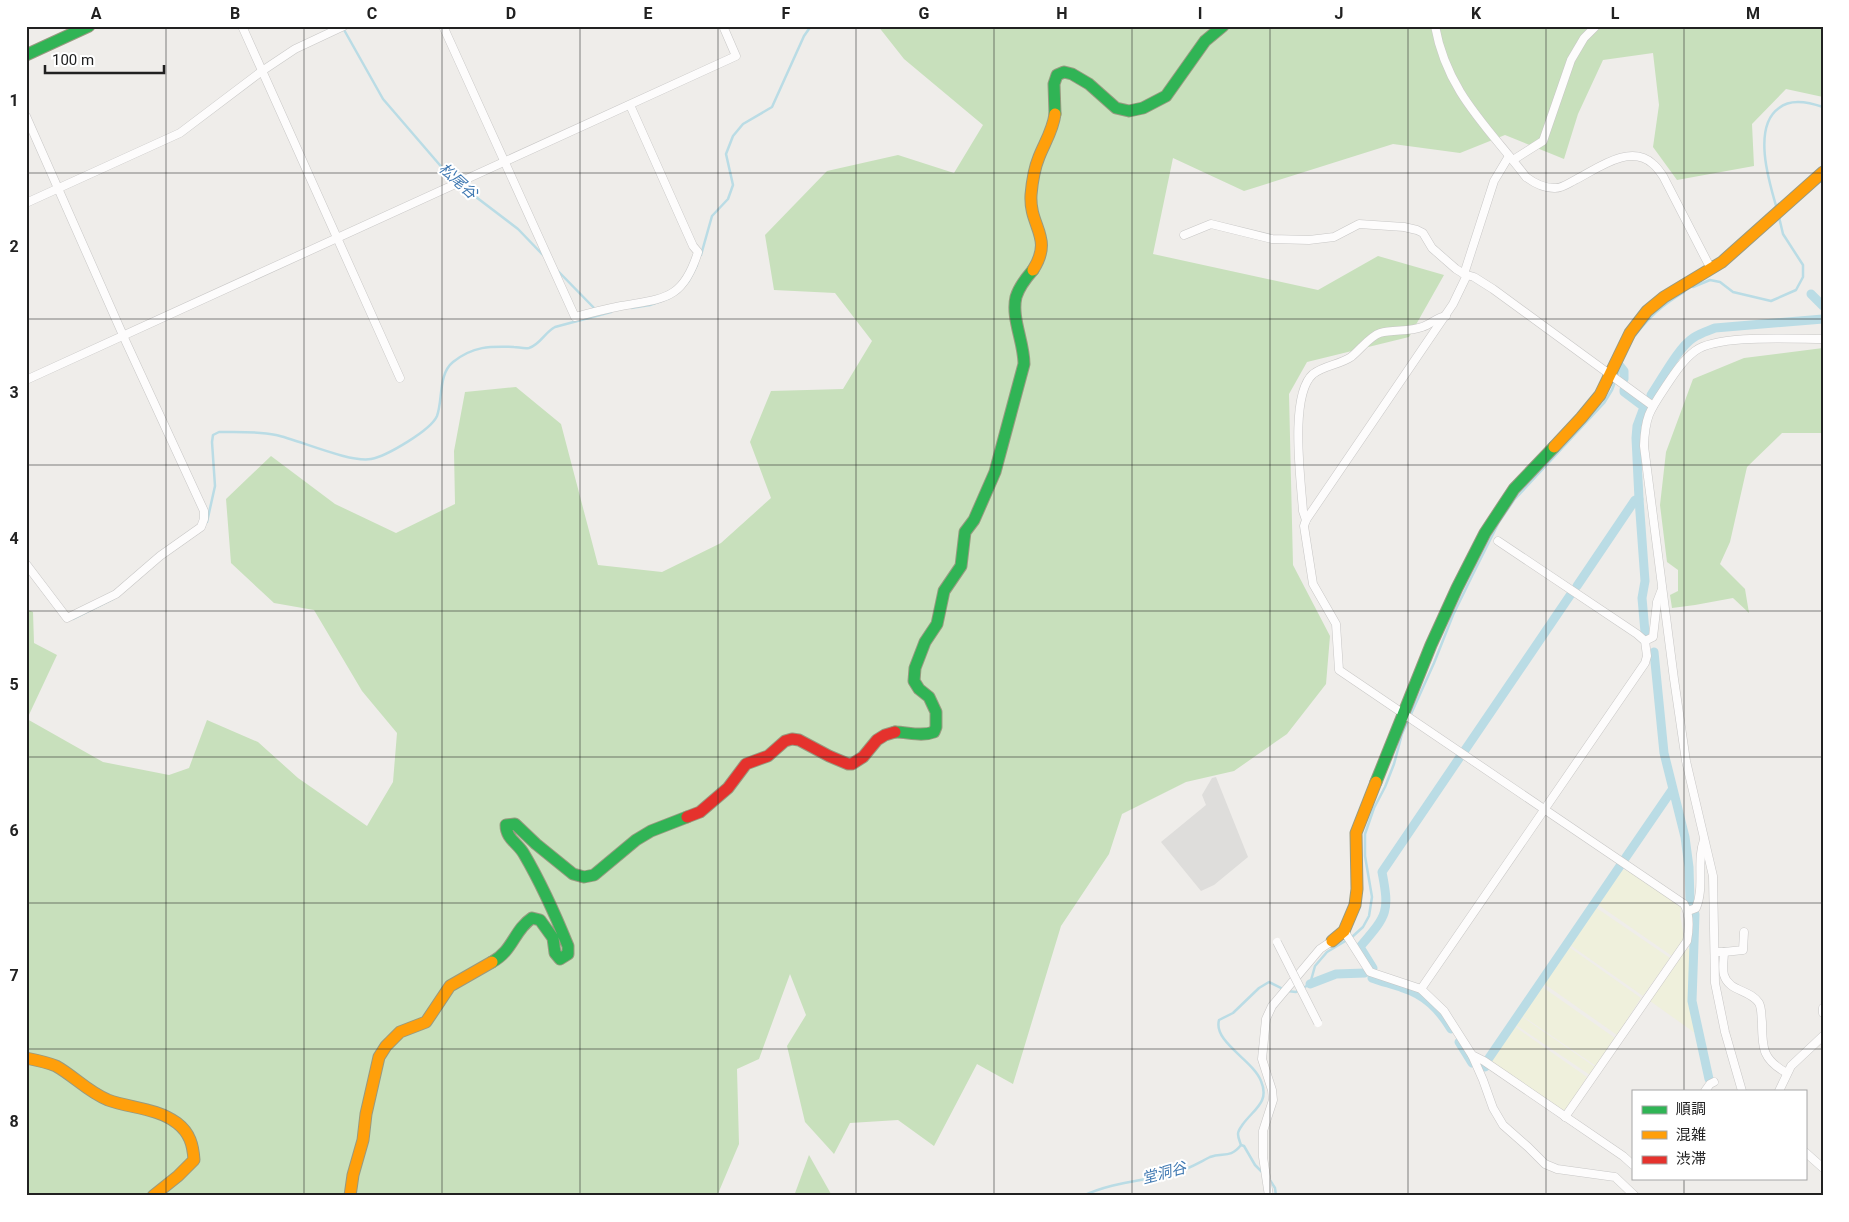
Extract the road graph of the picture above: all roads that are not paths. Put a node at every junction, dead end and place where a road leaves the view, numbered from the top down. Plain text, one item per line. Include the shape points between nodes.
1 (89, 26) edge
2 (242, 26) edge
3 (344, 26) edge
4 (443, 26) edge
5 (723, 26) edge
6 (1223, 26) edge
7 (1435, 26) edge
8 (1596, 26) edge
9 (26, 55) edge
10 (262, 71) junction
11 (630, 105) junction
12 (26, 116) edge
13 (1511, 158) junction
14 (504, 162) junction
15 (1823, 172) edge
16 (58, 188) junction
17 (26, 203) edge
18 (1184, 235) dead end
19 (338, 238) junction
20 (1711, 269) junction
21 (1466, 274) junction
22 (1446, 316) junction
23 (124, 335) junction
24 (1823, 339) edge
25 (1610, 374) junction
26 (400, 378) dead end
27 (26, 380) edge
28 (1653, 406) junction
29 (1306, 520) junction
30 (1498, 541) dead end
31 (26, 564) edge
32 (1662, 587) junction
33 (1645, 641) junction
34 (1403, 712) junction
35 (1544, 809) junction
36 (1704, 838) junction
37 (1688, 910) junction
38 (1344, 931) junction
39 (1744, 932) dead end
40 (1332, 941) joint
41 (1276, 942) dead end
42 (1715, 952) junction
43 (1724, 952) junction
44 (1421, 989) junction
45 (1823, 1008) edge
46 (1823, 1013) edge
47 (1318, 1023) dead end
48 (1823, 1036) edge
49 (1472, 1055) junction
50 (26, 1058) edge
51 (1787, 1073) junction
52 (1714, 1082) dead end
53 (1706, 1090) edge
54 (1742, 1090) edge
55 (1779, 1090) edge
56 (1566, 1117) junction
57 (1806, 1153) edge
58 (1632, 1163) edge
59 (1823, 1168) edge
60 (153, 1196) edge
61 (350, 1196) edge
62 (1270, 1196) edge
63 (1635, 1196) edge

1 - 9 main road
2 - 10 street
3 - 10 street via 295,49
4 - 14 street
5 - 11 street via 736,56
6 - 61 main road via 1205,41 1166,96 1143,108 1129,112 1116,108 1072,74 1064,72 1055,79 1053,127 1038,159 1031,198 1042,243 1041,252 1015,301 1025,350 1024,364 995,472 977,514 965,532 961,566 944,591 936,624 915,668 914,681 930,697 936,712 934,732 885,735 852,764 799,740 785,741 768,756 740,769 728,788 700,812 651,831 594,875 573,874 515,824 506,825 509,838 521,847 547,896 568,946 568,954 560,959 555,954 552,938 540,920 532,918 505,953 450,986 426,1022 400,1032 386,1046 377,1065
7 - 13 street via 1447,69 1457,90
8 - 13 street via 1584,38 1571,60 1543,141
10 - 16 street via 180,133
10 - 19 street
11 - 14 street
11 - 14 street via 698,252 686,281 671,294 651,302 575,317
12 - 16 street
13 - 20 street via 1526,177 1536,184 1555,189 1616,159 1644,158 1653,163 1663,176
13 - 21 street via 1494,181
14 - 19 street
15 - 20 main road
16 - 17 street
16 - 23 street
18 - 21 street via 1212,224 1272,240 1334,237 1359,224 1404,227 1423,234 1432,248
19 - 23 street
19 - 26 street
20 - 25 main road via 1646,311 1625,342
21 - 22 street
21 - 25 street via 1492,289
22 - 29 street
22 - 29 street via 1420,328 1381,333 1345,361 1321,369 1306,383 1298,423
23 - 27 street
23 - 31 street via 204,511 204,519 200,527 116,594 68,618
24 - 28 street via 1724,340 1707,344 1687,358
25 - 28 street
25 - 34 main road via 1592,405 1520,483 1491,522 1446,612
28 - 32 street via 1647,416 1644,446
29 - 34 street via 1304,526 1313,584 1336,624 1339,670
30 - 33 street
32 - 33 street via 1652,637
32 - 36 street via 1686,761
33 - 35 street via 1644,663
34 - 35 street
34 - 38 main road via 1356,833 1357,889 1355,905
35 - 37 street via 1684,904
35 - 44 street
36 - 37 street via 1700,849 1698,902 1696,908
36 - 42 street via 1713,876
37 - 56 street via 1687,941
38 - 40 main road
38 - 44 street via 1370,972
39 - 43 street via 1742,950
40 - 62 street via 1320,949 1272,1006 1266,1019 1262,1059 1273,1100 1263,1131 1263,1157
41 - 47 street, bridge
42 - 43 street
42 - 54 street via 1716,983 1725,1032
43 - 51 street via 1723,973 1726,979 1732,987 1755,998 1761,1010 1767,1056 1774,1066
44 - 49 street via 1444,1011
45 - 46 street
48 - 51 street
49 - 56 street
49 - 63 street via 1502,1125 1545,1164 1557,1169 1615,1177
50 - 60 main road via 58,1067 98,1096 151,1110 186,1131 193,1144 194,1160
51 - 55 street
52 - 53 street
56 - 58 street
57 - 59 street

